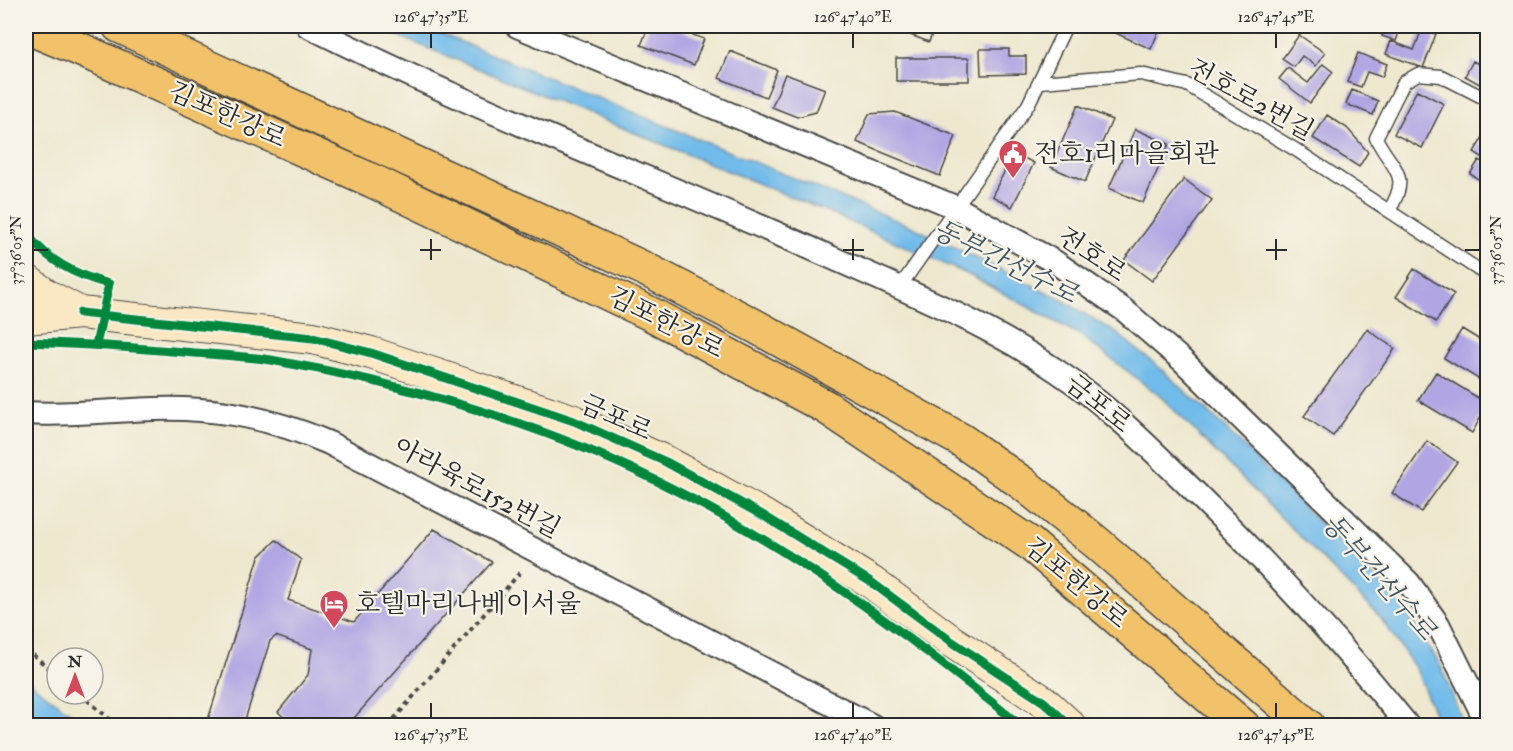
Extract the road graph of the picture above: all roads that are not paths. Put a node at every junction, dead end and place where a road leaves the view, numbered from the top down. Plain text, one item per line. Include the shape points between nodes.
1 (119, 26) edge
2 (308, 26) edge
3 (517, 26) edge
4 (1065, 26) edge
5 (26, 27) edge
6 (1040, 82) junction
7 (1488, 100) edge
8 (1389, 211) junction
9 (951, 212) junction
10 (1488, 276) edge
11 (26, 280) edge
12 (904, 280) junction
13 (80, 313) junction
14 (26, 318) edge
15 (26, 413) edge
16 (1488, 725) edge
17 (873, 726) edge
18 (1070, 726) edge
19 (1243, 726) edge
20 (1308, 726) edge
21 (1408, 726) edge

1 - 20 highway, 김포한강로 via 643,268 960,440 1096,542
2 - 12 street, 금포로 via 445,92
3 - 9 street, 전호로
4 - 6 lane
5 - 19 highway, 김포한강로 via 373,181 653,315 826,407 1029,543
6 - 8 lane, 전호로2번길 via 1141,74 1187,85
6 - 9 lane via 1017,121
7 - 8 lane via 1441,76 1418,74 1404,82 1376,138 1400,175 1398,196
8 - 10 lane, 전호로2번길
9 - 12 lane
9 - 16 street, 전호로 via 1037,252 1115,304 1290,464 1409,583 1438,624
11 - 13 main road
12 - 21 street, 금포로 via 1026,352 1096,400 1157,455 1294,593
13 - 14 main road
13 - 18 main road, 금포로 via 313,338 371,352 574,421 666,462 764,516 871,582 1044,702
15 - 17 street, 아라육로152번길 via 198,410 267,420 328,443

